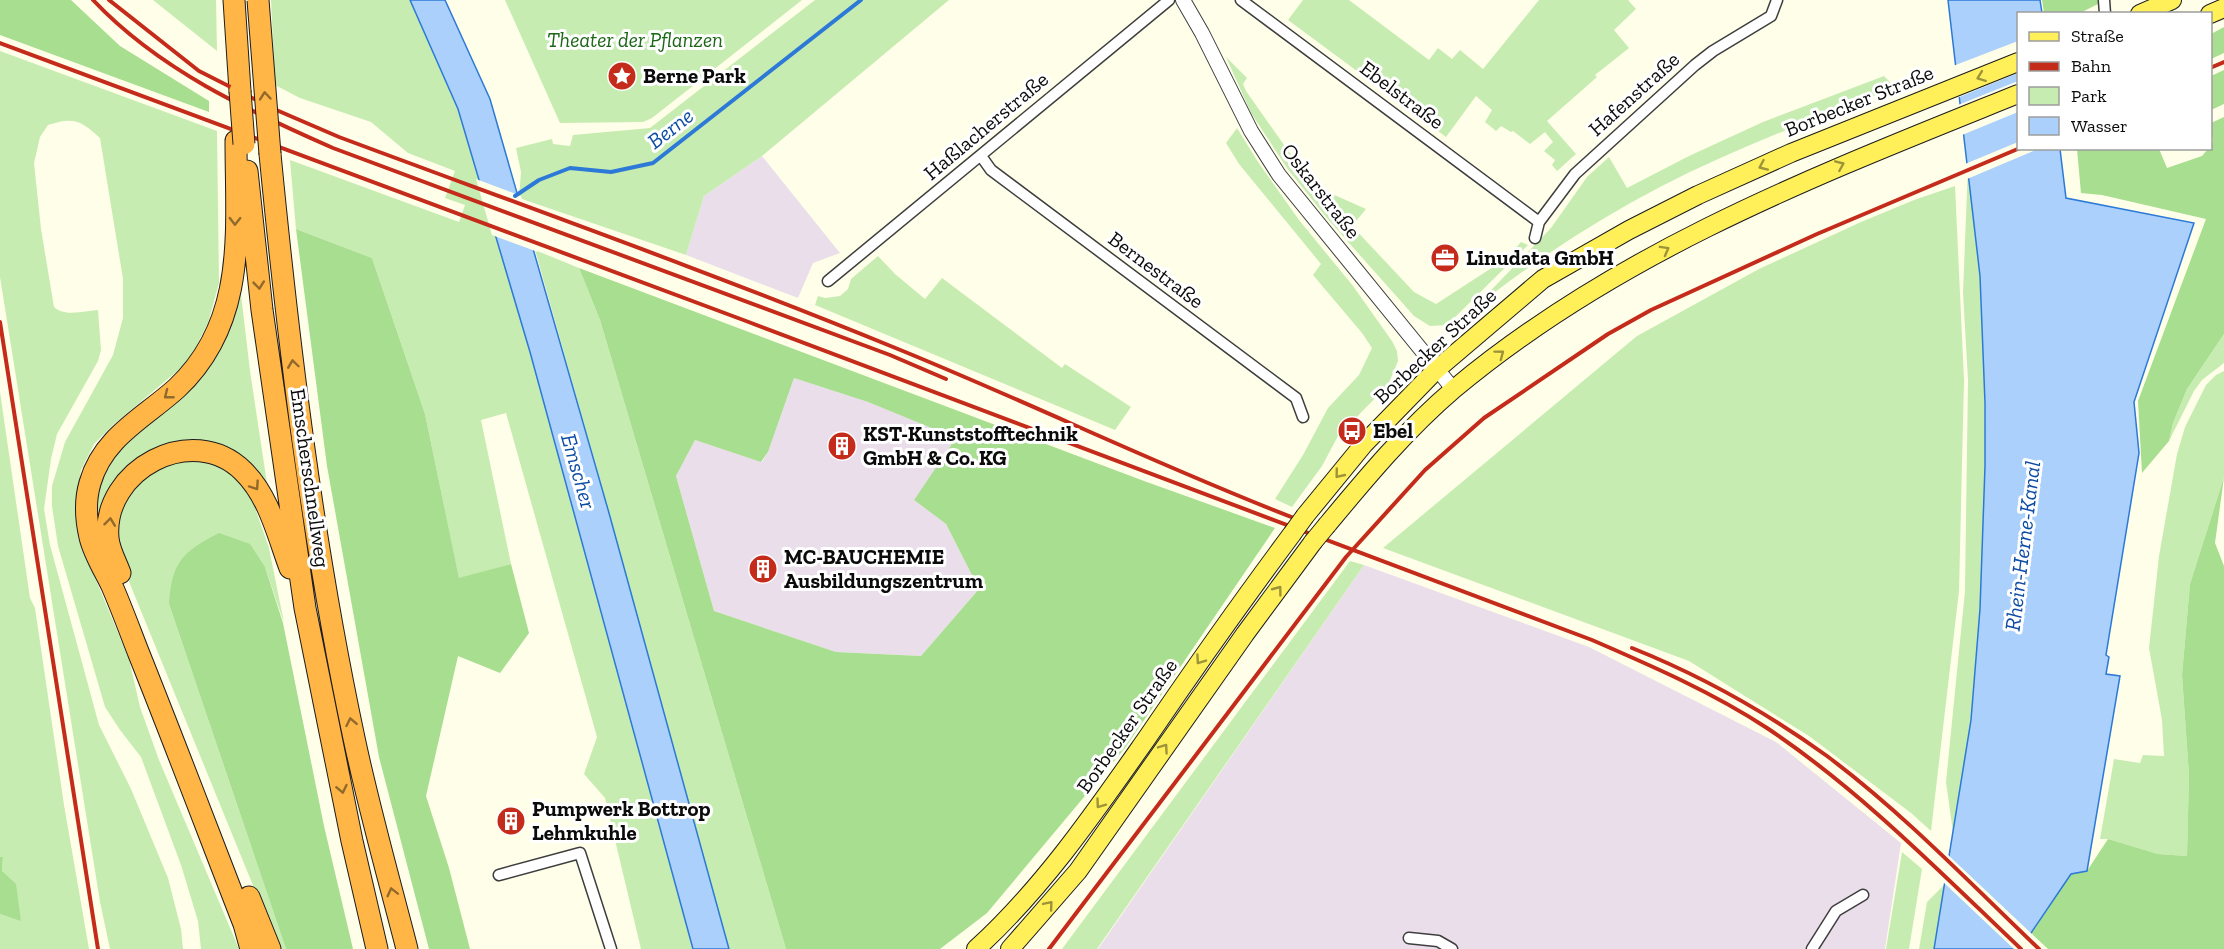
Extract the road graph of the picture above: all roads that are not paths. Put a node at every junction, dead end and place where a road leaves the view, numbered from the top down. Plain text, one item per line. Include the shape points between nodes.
1 (234, 0) edge
2 (258, 0) edge
3 (1169, 0) edge
4 (1183, 0) edge
5 (1240, 0) edge
6 (1778, 0) edge
7 (2172, 0) edge
8 (2145, 12) edge
9 (2017, 63) edge
10 (2017, 95) edge
11 (240, 142) junction
12 (981, 156) junction
13 (1539, 222) junction
14 (1535, 238) dead end
15 (828, 281) dead end
16 (1436, 370) junction
17 (1454, 390) junction
18 (1304, 417) dead end
19 (305, 608) junction
20 (499, 875) dead end
21 (1863, 895) dead end
22 (244, 924) junction
23 (1409, 938) dead end
24 (251, 949) edge
25 (258, 949) edge
26 (270, 949) edge
27 (377, 949) edge
28 (407, 949) edge
29 (611, 949) edge
30 (976, 949) edge
31 (1010, 949) edge
32 (1452, 949) edge
33 (1812, 949) edge

1 - 11 highway, bridge
28 -> 2 highway, Emscherschnellweg, bridge via 363,779 327,596 285,307
3 - 12 street, Haßlacherstraße
4 - 16 street, Oskarstraße via 1251,131 1279,175
5 - 13 street, Ebelstraße
6 - 13 street, Hafenstraße via 1772,16 1695,65 1575,174
7 - 8 main road
9 -> 16 main road, Borbecker Straße via 1791,153 1698,195 1591,251 1543,279
17 -> 10 main road, Borbecker Straße via 1570,303 1707,226 1904,139
11 -> 19 highway
11 -> 22 highway via 234,265 225,315 206,354 192,372 118,435 98,461 89,485 87,513 91,539
12 - 15 street, Haßlacherstraße
12 - 18 street, Bernestraße via 991,170 1296,398
13 - 14 street, Hafenstraße
16 - 17 street, Oskarstraße
16 -> 30 main road, Borbecker Straße, bridge via 1364,444 1305,516 1071,844 1010,916
31 -> 17 main road, Borbecker Straße, bridge via 1078,871 1313,542 1392,448
26 -> 19 highway via 111,551 111,511 126,482 152,460 180,451 207,452 231,462 256,485
19 -> 27 highway
20 - 29 street via 580,853
21 - 33 street via 1836,911
22 - 24 highway
22 - 25 highway
23 - 32 street via 1427,938

